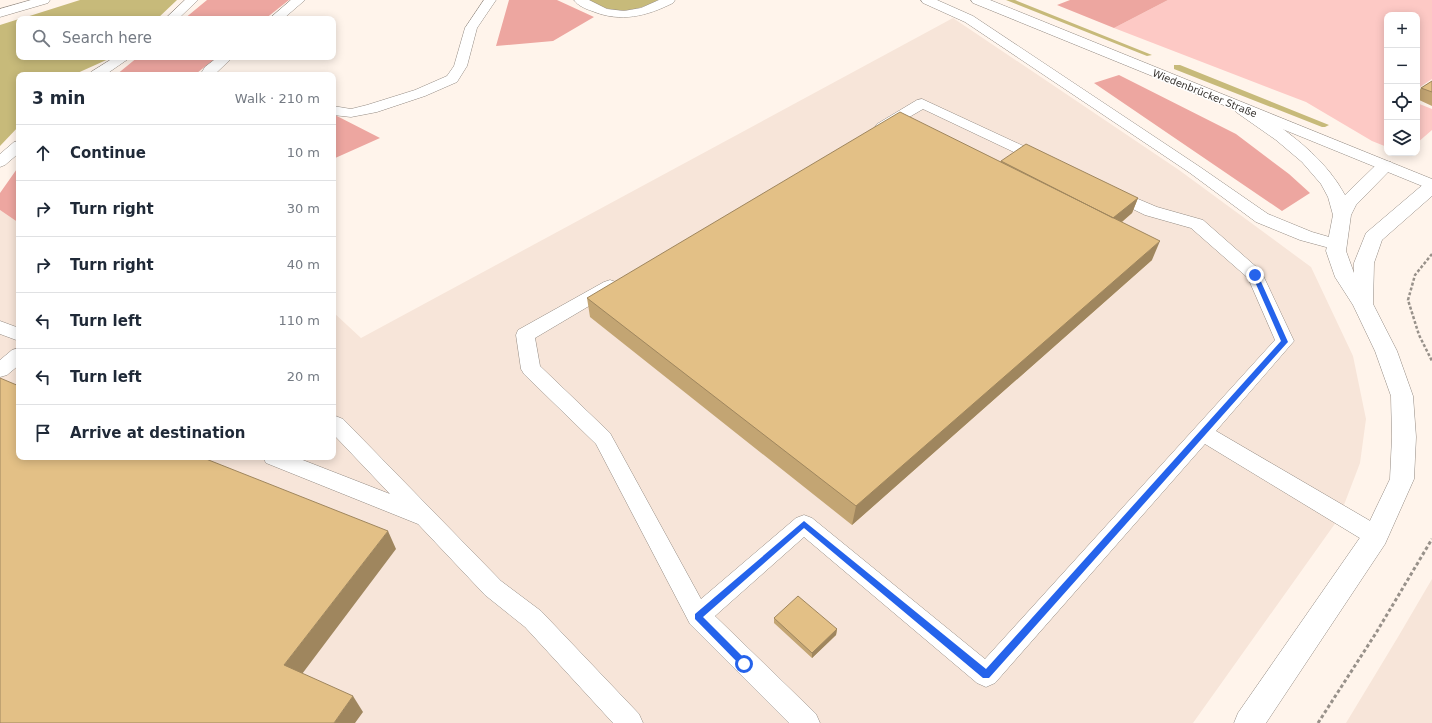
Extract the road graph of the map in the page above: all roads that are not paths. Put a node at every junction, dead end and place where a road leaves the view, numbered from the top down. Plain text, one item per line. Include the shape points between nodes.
1 (44, 0) edge
2 (192, 0) edge
3 (299, 0) edge
4 (490, 0) edge
5 (580, 0) edge
6 (669, 0) edge
7 (927, 0) edge
8 (978, 0) edge
9 (0, 13) edge
10 (174, 16) edge
11 (279, 16) edge
12 (119, 60) edge
13 (222, 60) edge
14 (101, 72) edge
15 (209, 72) edge
16 (1242, 108) junction
17 (336, 111) edge
18 (867, 135) edge
19 (16, 148) edge
20 (0, 162) edge
21 (1385, 166) junction
22 (1058, 167) edge
23 (1094, 184) edge
24 (1432, 185) edge
25 (1342, 215) junction
26 (1337, 244) junction
27 (628, 275) edge
28 (1363, 304) junction
29 (0, 327) edge
30 (16, 334) edge
31 (16, 357) edge
32 (0, 370) edge
33 (336, 424) edge
34 (1202, 434) junction
35 (280, 460) edge
36 (427, 519) junction
37 (1376, 536) junction
38 (698, 616) junction
39 (1253, 722) edge
40 (630, 723) edge
41 (807, 723) edge

1 - 9 lane
2 - 10 lane
3 - 11 lane
4 - 17 lane via 471,29 461,67 451,80 371,109 352,113
5 - 6 lane via 594,9 615,15 652,9
7 - 26 lane via 969,18 1262,218 1306,236
8 - 16 street, Wiedenbrücker Straße
12 - 14 lane
13 - 15 lane
16 - 21 street, Wiedenbrücker Straße
16 - 25 street via 1295,146 1324,177 1337,198
18 - 22 lane via 922,103
19 - 20 lane
21 - 24 street, Wiedenbrücker Straße
21 - 25 street via 1348,203
23 - 34 lane via 1151,211 1197,224 1255,275 1285,342
24 - 28 street via 1373,237 1364,263
25 - 26 street
26 - 28 street via 1336,251 1345,277
27 - 38 lane via 525,335 531,369 603,439
28 - 37 street via 1386,351 1402,396 1402,478
29 - 30 lane
31 - 32 lane
33 - 36 lane
34 - 37 lane
34 - 38 lane via 986,675 804,524
35 - 36 lane
36 - 40 lane via 493,588 533,619
37 - 39 street
38 - 41 lane via 744,664

